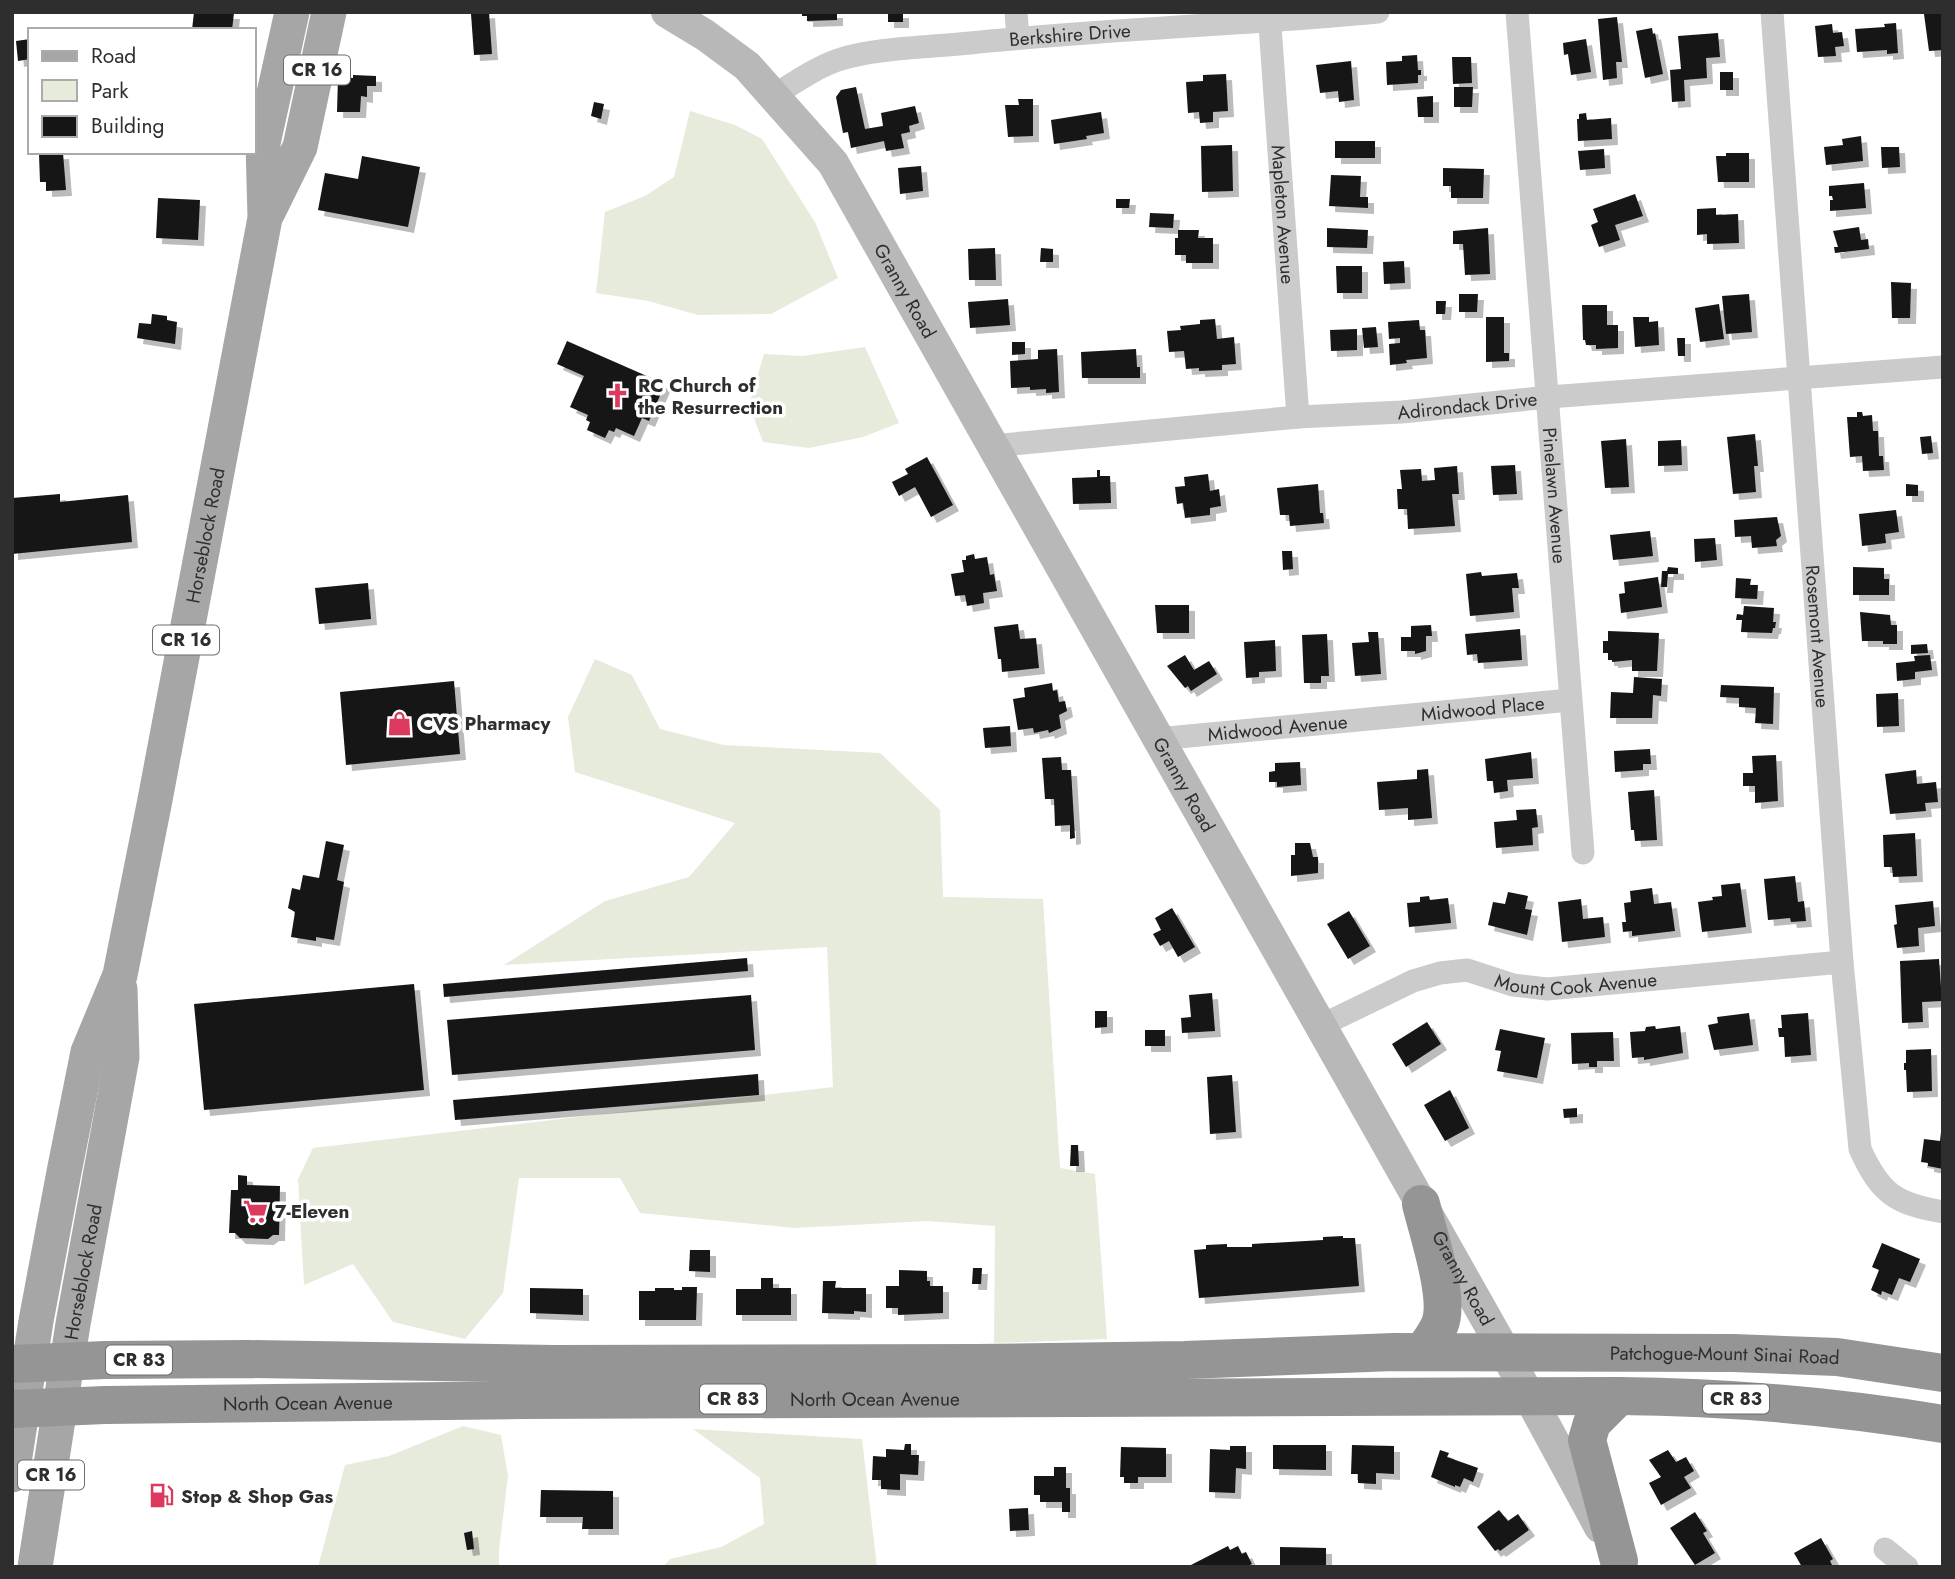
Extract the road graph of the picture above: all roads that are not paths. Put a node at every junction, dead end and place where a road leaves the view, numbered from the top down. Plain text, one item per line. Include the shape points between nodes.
1 (292, 12) edge
2 (329, 12) edge
3 (667, 12) edge
4 (1016, 12) edge
5 (1378, 12) edge
6 (1517, 12) edge
7 (1772, 12) edge
8 (1269, 17) edge
9 (1018, 38) junction
10 (773, 96) junction
11 (265, 218) junction
12 (1943, 367) edge
13 (1799, 378) junction
14 (1549, 397) junction
15 (1298, 417) junction
16 (992, 446) junction
17 (1570, 700) junction
18 (1396, 716) joint
19 (1157, 739) junction
20 (1583, 853) dead end
21 (1842, 961) junction
22 (120, 975) junction
23 (1320, 1026) junction
24 (1421, 1205) junction
25 (1943, 1212) edge
26 (1423, 1352) junction
27 (1505, 1352) junction
28 (68, 1361) junction
29 (21, 1364) edge
30 (1943, 1373) edge
31 (1619, 1395) junction
32 (1529, 1396) junction
33 (61, 1407) junction
34 (17, 1409) edge
35 (1943, 1424) edge
36 (12, 1475) edge
37 (1885, 1549) dead end
38 (1620, 1564) edge
39 (35, 1567) edge
40 (1907, 1567) edge

1 - 11 main road, Horseblock Road / CR 16 via 263,143
2 - 11 main road, Horseblock Road / CR 16 via 300,147
3 - 10 street, Granny Road via 747,66
4 - 9 street
5 - 8 street, Berkshire Drive
6 - 14 street, Pinelawn Avenue
7 - 13 street, Rosemont Avenue
8 - 9 street, Berkshire Drive
8 - 15 street, Mapleton Avenue
9 - 10 street, Berkshire Drive via 839,60
10 - 16 street, Granny Road via 833,163
11 - 22 main road, Horseblock Road / CR 16
12 - 13 street, Adirondack Drive
13 - 14 street, Adirondack Drive
13 - 21 street, Rosemont Avenue
14 - 15 street, Adirondack Drive
14 - 17 street, Pinelawn Avenue
15 - 16 street, Adirondack Drive
16 - 19 street, Granny Road
17 - 18 street, Midwood Place
17 - 20 street, Pinelawn Avenue
18 - 19 street, Midwood Avenue
19 - 23 street, Granny Road
21 - 23 street, Mount Cook Avenue via 1547,989 1513,985 1467,970 1440,973 1413,981
21 - 25 street, Rosemont Avenue via 1860,1149 1873,1177 1889,1194 1909,1205
22 - 28 main road, Horseblock Road / CR 16 via 122,1057
22 - 29 main road, Horseblock Road / CR 16 via 88,1052
23 - 24 street, Granny Road
24 - 26 highway via 1444,1309
24 - 27 street, Granny Road
26 - 27 highway, North Ocean Avenue / CR 83
26 - 28 highway, North Ocean Avenue / CR 83 via 977,1363
27 - 30 highway, Patchogue-Mount Sinai Road / CR 83 via 1785,1353
27 - 32 street, Granny Road
28 - 29 highway, North Ocean Avenue / CR 83
28 - 33 main road, Horseblock Road / CR 16
29 - 34 main road, Horseblock Road / CR 16
31 - 32 highway, CR 83
31 - 35 highway, CR 83 via 1818,1405
31 - 38 highway via 1592,1423 1587,1440
32 - 33 highway, North Ocean Avenue / CR 83 via 523,1400
32 - 38 street, Granny Road
33 - 34 highway, North Ocean Avenue / CR 83
33 - 39 main road, Horseblock Road / CR 16
34 - 36 main road, Horseblock Road / CR 16
37 - 40 street

